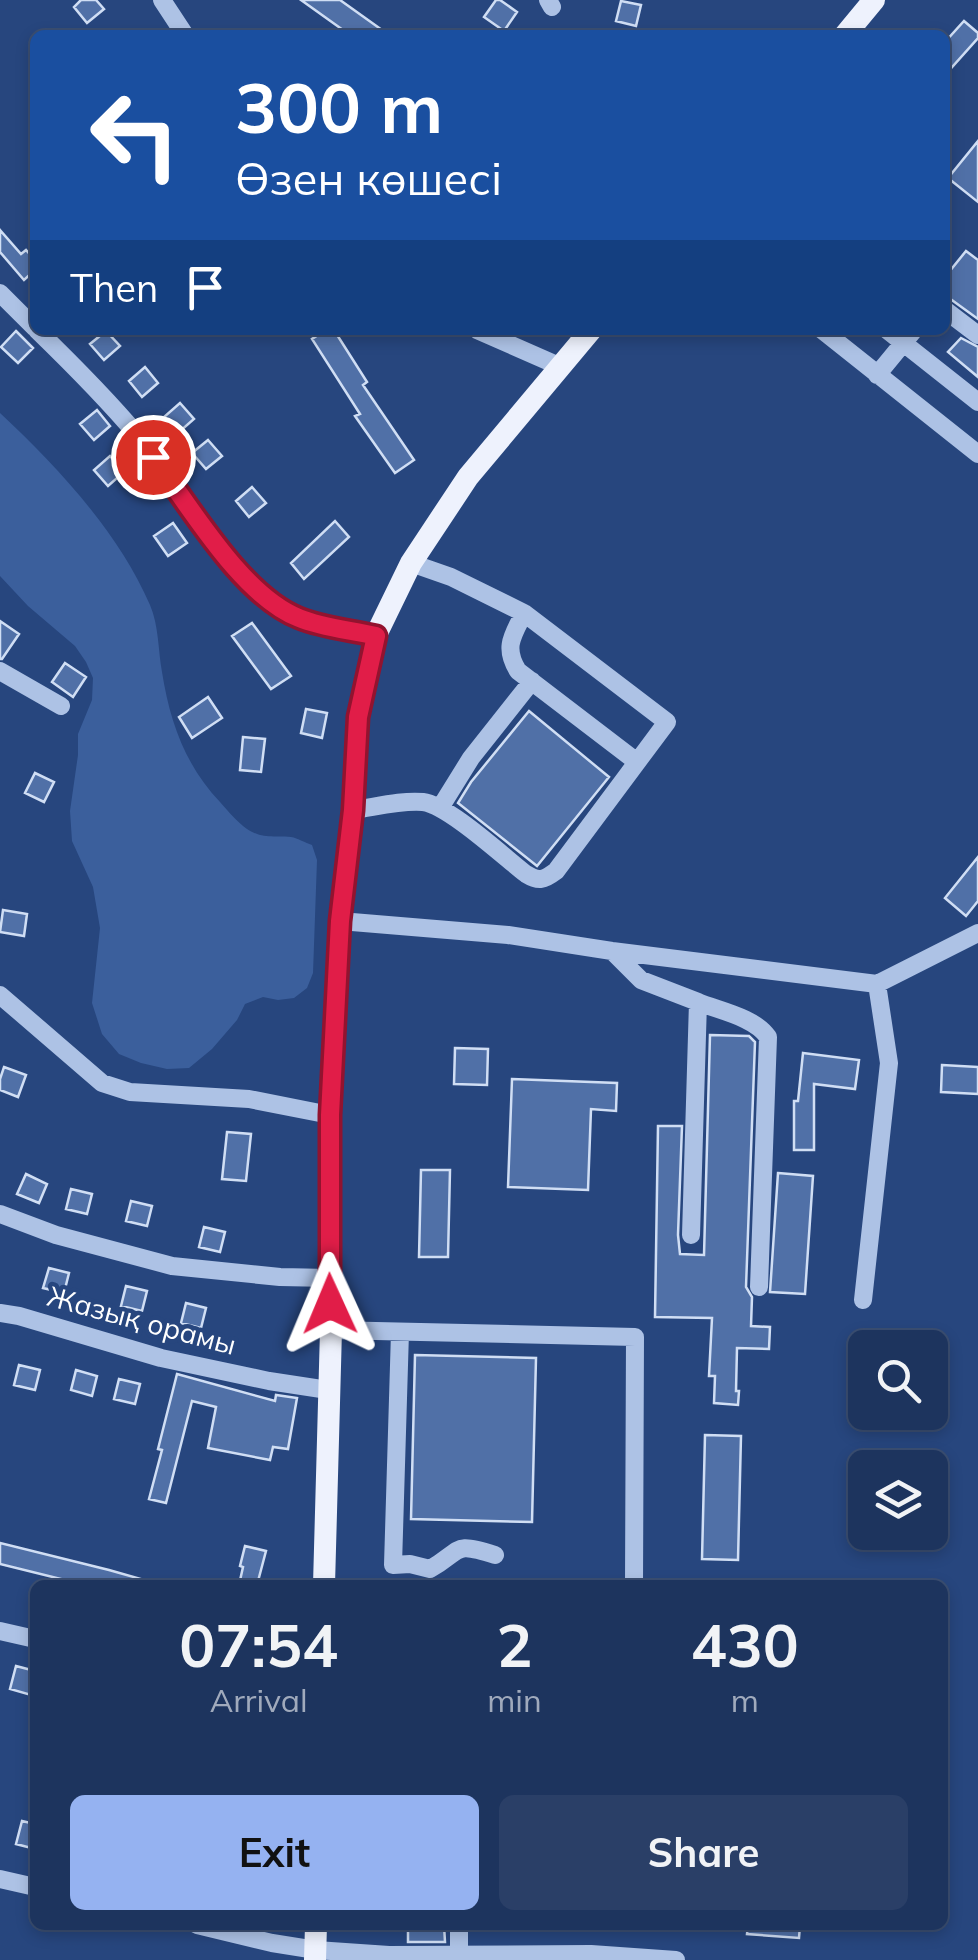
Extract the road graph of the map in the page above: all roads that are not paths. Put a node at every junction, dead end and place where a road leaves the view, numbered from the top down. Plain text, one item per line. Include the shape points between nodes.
1 (162, 0) edge
2 (874, 0) edge
3 (182, 30) edge
4 (849, 30) edge
5 (0, 293) edge
6 (950, 314) edge
7 (30, 323) edge
8 (42, 335) edge
9 (488, 335) edge
10 (587, 335) edge
11 (828, 335) edge
12 (978, 335) edge
13 (908, 337) edge
14 (559, 366) junction
15 (876, 374) junction
16 (978, 402) edge
17 (978, 454) edge
18 (411, 563) junction
19 (524, 613) junction
20 (376, 636) junction
21 (0, 671) edge
22 (532, 681) junction
23 (61, 706) dead end
24 (637, 762) junction
25 (440, 808) junction
26 (353, 810) junction
27 (340, 921) junction
28 (978, 933) edge
29 (612, 951) junction
30 (877, 984) junction
31 (0, 994) edge
32 (698, 1002) junction
33 (330, 1115) junction
34 (0, 1214) edge
35 (692, 1235) dead end
36 (330, 1278) junction
37 (759, 1288) dead end
38 (863, 1300) dead end
39 (0, 1312) edge
40 (331, 1330) junction
41 (400, 1332) junction
42 (328, 1390) junction
43 (495, 1554) dead end
44 (324, 1580) edge
45 (634, 1580) edge
46 (0, 1630) edge
47 (30, 1638) edge
48 (0, 1879) edge
49 (30, 1886) edge
50 (218, 1930) edge
51 (316, 1930) edge
52 (459, 1930) edge
53 (315, 1955) edge
54 (458, 1955) junction
55 (665, 1960) edge
56 (676, 1960) edge

1 - 3 street
2 - 4 main road
5 - 7 street
6 - 12 street
8 - 20 street via 138,436 256,588 296,617
9 - 14 street
10 - 14 main road
11 - 15 street
13 - 15 street
13 - 16 street
14 - 18 main road via 468,477
15 - 17 street
18 - 19 street
18 - 20 main road
19 - 22 street via 510,652 518,671
19 - 24 street via 667,722
20 - 26 main road via 358,717
21 - 23 street
22 - 24 street
22 - 25 street via 470,758
24 - 25 street via 544,880 526,874
25 - 26 street via 419,802
26 - 27 main road
27 - 29 street
27 - 33 main road
28 - 30 street
29 - 30 street
29 - 32 street via 640,980
30 - 38 street via 889,1063
31 - 33 street via 102,1083 130,1092 249,1099
32 - 35 street
32 - 37 street via 752,1023 768,1037
33 - 36 main road
34 - 36 street via 172,1266
36 - 40 main road
39 - 42 street, Жазық орамы via 161,1358
40 - 41 street
40 - 42 main road
41 - 43 street via 393,1565 430,1569 469,1547
41 - 45 street via 634,1337
42 - 44 main road
46 - 47 street
48 - 49 street
50 - 53 street
51 - 53 main road
52 - 54 street
53 - 54 street
54 - 55 street
55 - 56 street

